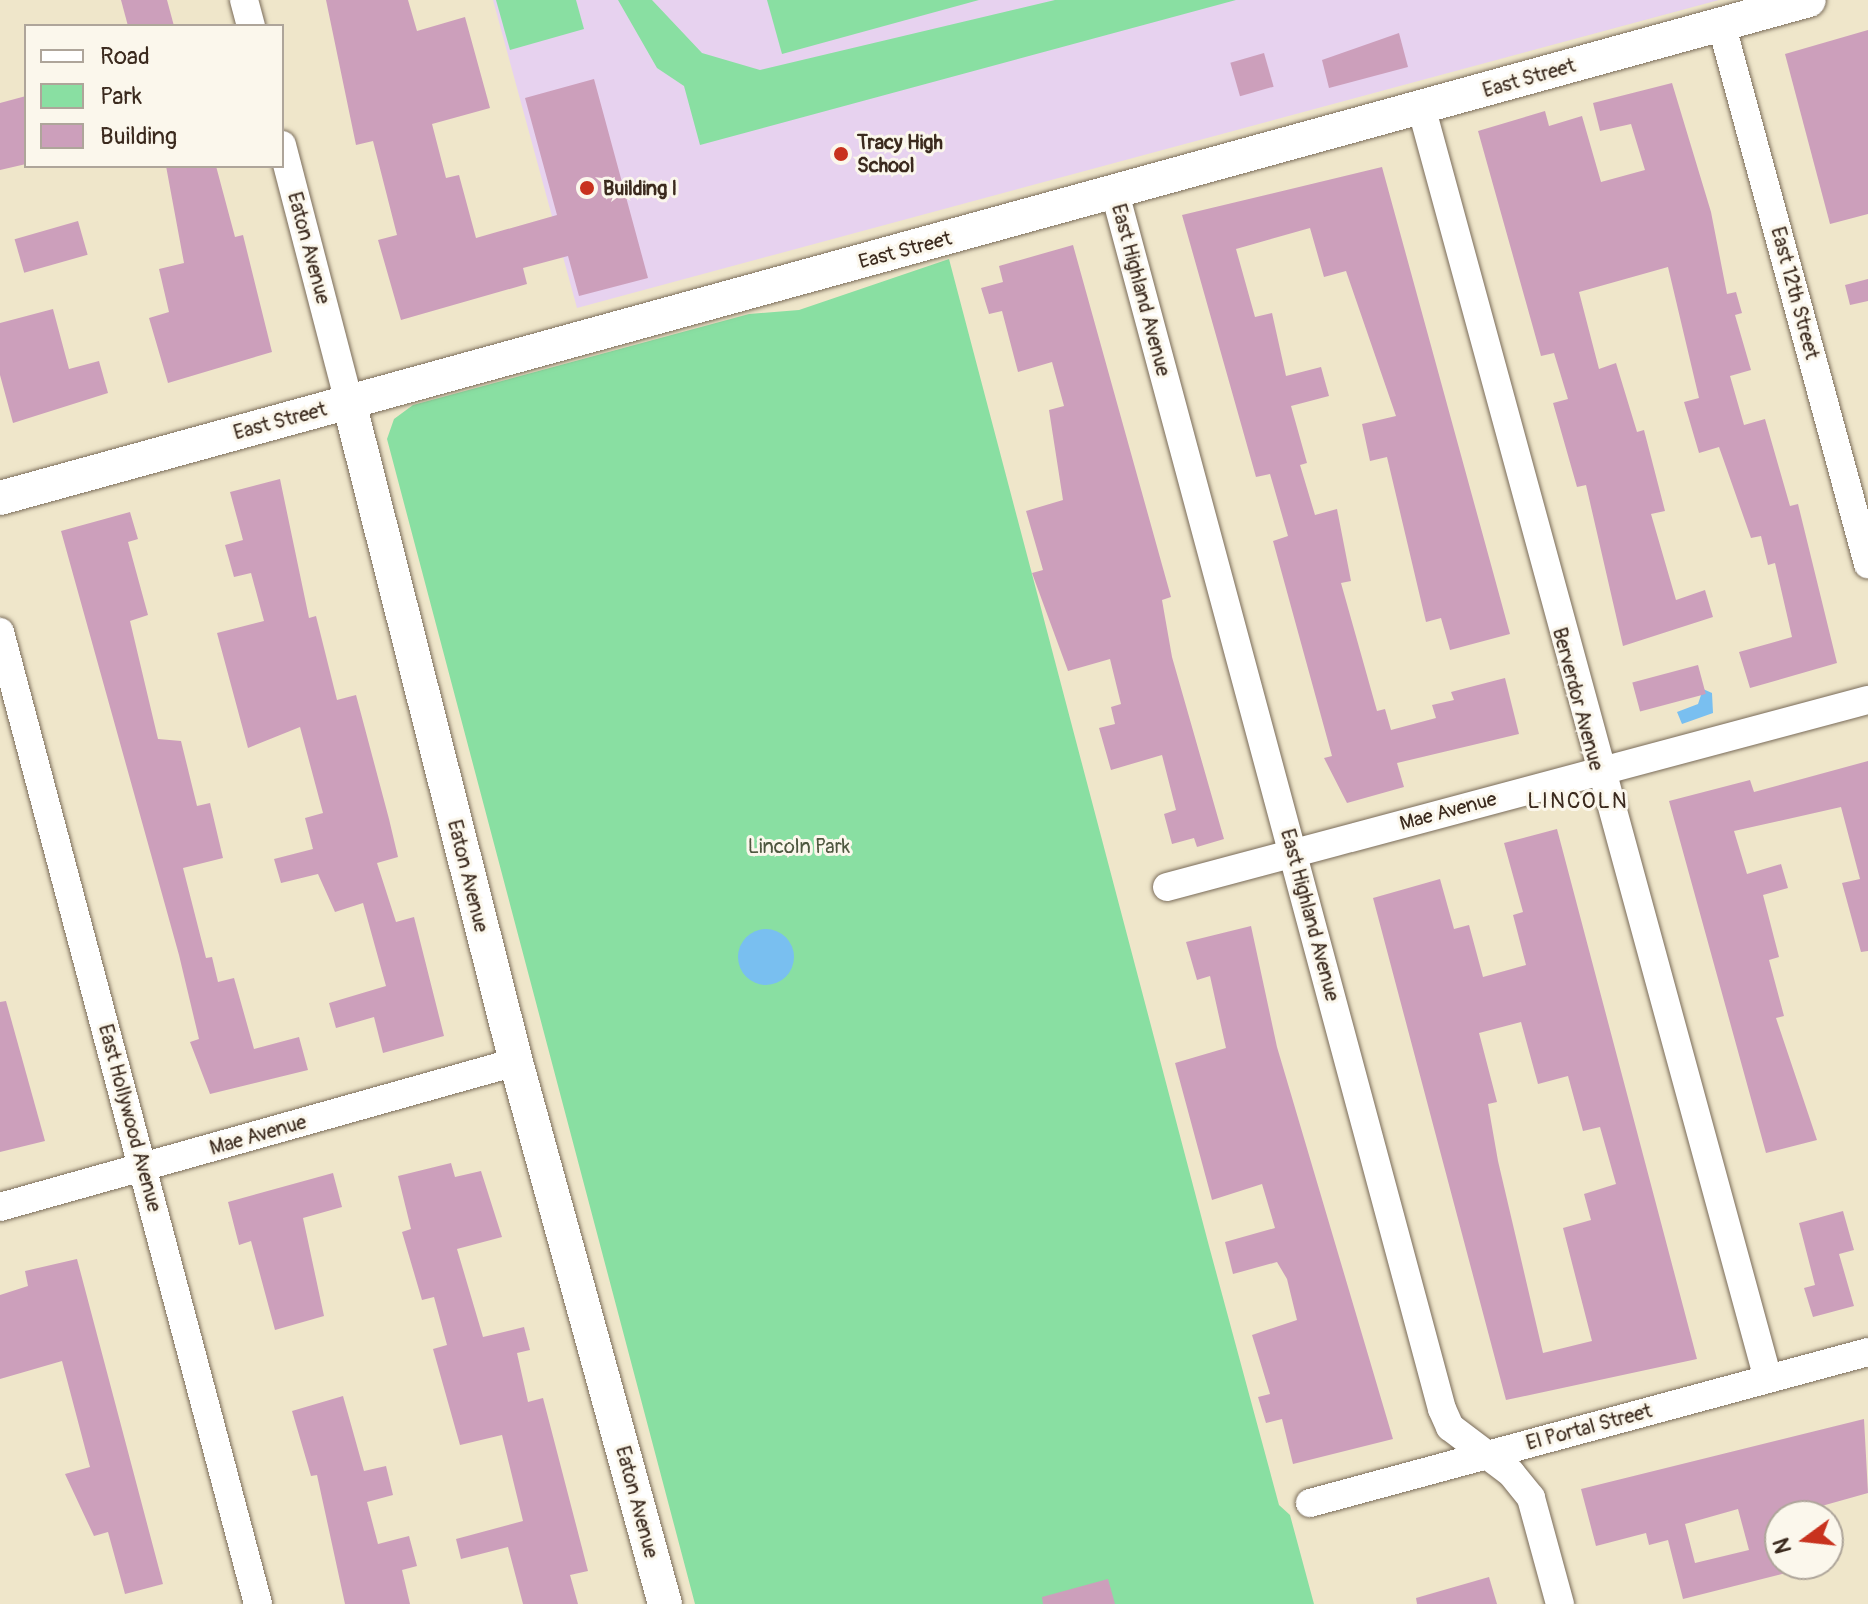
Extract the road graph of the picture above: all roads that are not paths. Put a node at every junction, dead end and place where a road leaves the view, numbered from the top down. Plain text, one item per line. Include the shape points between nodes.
1 (244, 0) edge
2 (1809, 0) edge
3 (1721, 23) junction
4 (250, 24) edge
5 (1422, 110) junction
6 (284, 153) edge
7 (1115, 193) junction
8 (349, 402) junction
9 (1858, 487) edge
10 (0, 498) edge
11 (1868, 564) edge
12 (0, 632) edge
13 (1868, 700) edge
14 (1597, 771) junction
15 (1293, 853) junction
16 (1167, 887) dead end
17 (516, 1062) junction
18 (143, 1168) junction
19 (0, 1207) edge
20 (1868, 1352) edge
21 (1768, 1379) junction
22 (1486, 1455) junction
23 (1310, 1503) dead end
24 (258, 1604) edge
25 (665, 1604) edge
26 (1560, 1604) edge

1 - 4 street
2 - 3 street, East Street
3 - 5 street, East Street
3 - 9 street, East 12th Street
5 - 7 street, East Street
5 - 14 street, Berverdor Avenue
6 - 8 street, Eaton Avenue
7 - 8 street, East Street
7 - 15 street, East Highland Avenue
8 - 10 street, East Street
8 - 17 street, Eaton Avenue
9 - 11 street, East 12th Street
12 - 18 street, East Hollywood Avenue
13 - 14 street, Mae Avenue
14 - 15 street, Mae Avenue
14 - 21 street, Berverdor Avenue
15 - 16 street, Mae Avenue
15 - 22 street, East Highland Avenue via 1442,1409 1450,1427
17 - 18 street, Mae Avenue
17 - 25 street, Eaton Avenue
18 - 19 street, Mae Avenue
18 - 24 street, East Hollywood Avenue
20 - 21 street, El Portal Street
21 - 22 street, El Portal Street
22 - 23 street, El Portal Street
22 - 26 street, East Highland Avenue via 1531,1498

